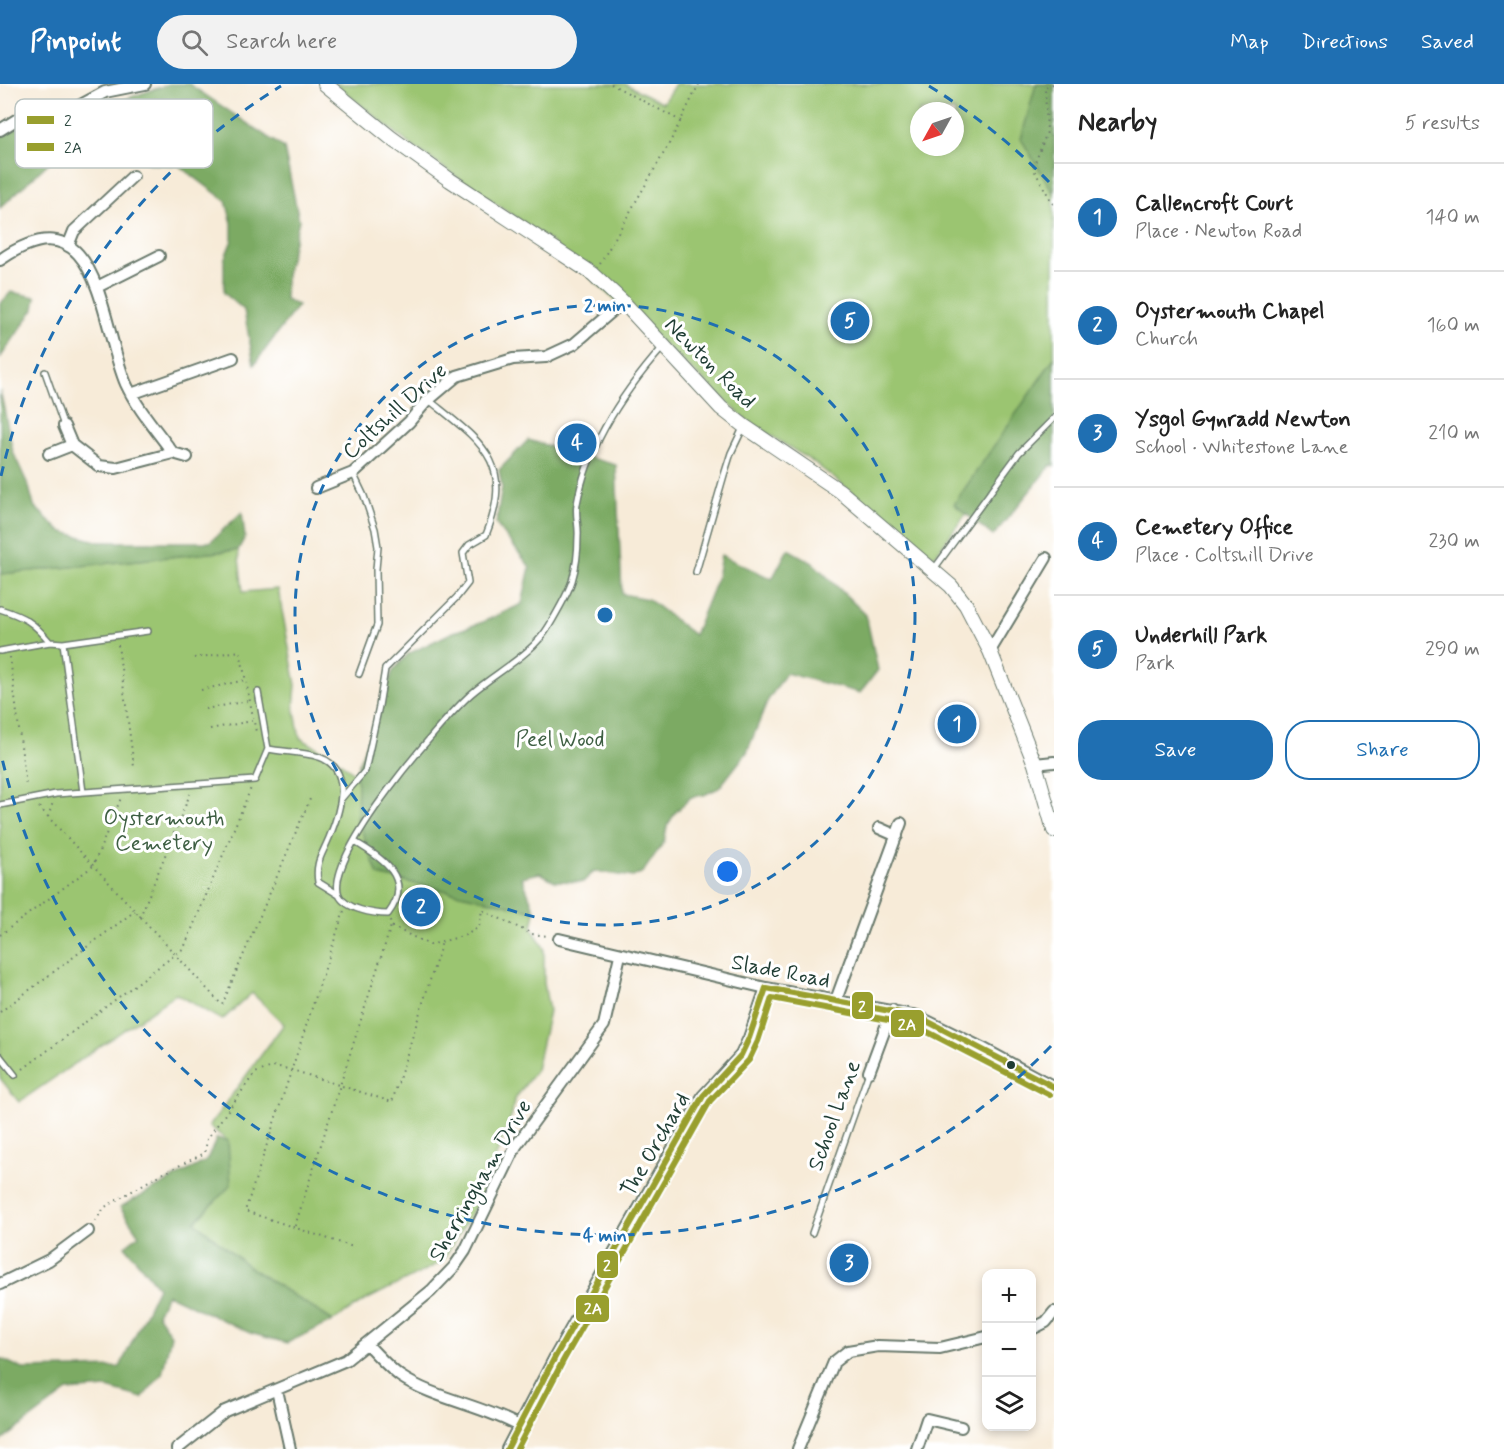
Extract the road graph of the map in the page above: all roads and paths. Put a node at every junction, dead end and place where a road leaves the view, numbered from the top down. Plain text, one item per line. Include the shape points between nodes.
1 (145, 84) edge
2 (325, 84) edge
3 (611, 84) edge
4 (699, 84) edge
5 (1053, 84) edge
6 (92, 99) edge
7 (15, 121) edge
8 (681, 121) junction
9 (0, 130) edge
10 (133, 176) dead end
11 (1054, 206) edge
12 (68, 246) junction
13 (159, 256) dead end
14 (0, 260) edge
15 (594, 274) junction
16 (97, 287) junction
17 (623, 302) junction
18 (663, 346) junction
19 (233, 358) dead end
20 (45, 372) dead end
21 (131, 394) junction
22 (429, 400) junction
23 (1054, 418) edge
24 (64, 426) joint
25 (744, 426) junction
26 (72, 445) junction
27 (173, 453) junction
28 (49, 454) dead end
29 (187, 456) dead end
30 (353, 473) junction
31 (316, 488) dead end
32 (1046, 558) dead end
33 (933, 571) junction
34 (696, 572) dead end
35 (0, 609) edge
36 (148, 631) dead end
37 (117, 635) junction
38 (50, 642) junction
39 (63, 643) junction
40 (9, 649) junction
41 (0, 651) edge
42 (990, 651) junction
43 (194, 658) dead end
44 (358, 674) dead end
45 (245, 680) junction
46 (201, 690) dead end
47 (259, 696) joint
48 (249, 701) junction
49 (205, 709) dead end
50 (252, 721) junction
51 (210, 729) dead end
52 (265, 731) junction
53 (268, 749) junction
54 (1054, 762) edge
55 (1035, 764) junction
56 (134, 767) dead end
57 (255, 780) junction
58 (195, 783) junction
59 (26, 786) dead end
60 (125, 788) junction
61 (83, 792) junction
62 (56, 794) junction
63 (31, 798) junction
64 (310, 799) dead end
65 (341, 799) junction
66 (0, 805) edge
67 (48, 817) junction
68 (901, 823) dead end
69 (879, 828) dead end
70 (1054, 830) edge
71 (897, 836) junction
72 (355, 842) junction
73 (93, 866) junction
74 (339, 895) junction
75 (346, 903) junction
76 (135, 911) junction
77 (388, 914) junction
78 (140, 917) junction
79 (391, 926) junction
80 (0, 935) edge
81 (543, 935) dead end
82 (559, 939) dead end
83 (442, 942) junction
84 (176, 955) junction
85 (620, 955) junction
86 (766, 988) junction
87 (836, 1000) junction
88 (892, 1010) junction
89 (0, 1012) edge
90 (0, 1056) edge
91 (292, 1070) junction
92 (869, 1072) joint
93 (15, 1075) joint
94 (341, 1086) junction
95 (1054, 1087) edge
96 (295, 1227) junction
97 (88, 1231) joint
98 (812, 1233) dead end
99 (353, 1247) dead end
100 (0, 1284) edge
101 (1054, 1312) edge
102 (1036, 1327) edge
103 (982, 1338) edge
104 (367, 1344) junction
105 (277, 1390) junction
106 (519, 1426) junction
107 (961, 1428) dead end
108 (177, 1449) edge
109 (290, 1449) edge
110 (507, 1449) edge
111 (798, 1449) edge
112 (917, 1449) edge

1 - 6 street via 105,92
2 - 15 street, Newton Road via 450,180
3 - 8 path
4 - 8 path
5 - 11 path via 1045,87 1047,132 1033,168
7 - 9 street
8 - 15 path
10 - 12 street via 74,231
12 - 14 street via 42,240 20,246
12 - 16 street via 81,255
13 - 16 street
15 - 17 street, Newton Road
16 - 21 street via 111,343
17 - 18 street, Newton Road
17 - 22 street, Coltshill Drive via 574,344 546,357 513,359 457,376
18 - 25 street, Newton Road via 708,395
18 - 72 lane via 618,408 589,462 577,506 578,537 572,581 548,628 520,658 471,694 410,760
19 - 21 street
20 - 24 lane
21 - 27 street
22 - 30 street, Coltshill Drive
22 - 65 lane via 483,447 496,478 497,505 486,535 463,553 468,583 385,669 365,771
23 - 33 lane via 1019,453
24 - 26 street
25 - 33 street, Newton Road via 840,491
25 - 34 lane via 724,475
26 - 27 street via 89,460 108,468
26 - 28 street
27 - 29 street
30 - 31 street, Coltshill Drive
30 - 44 lane via 378,547 377,625
32 - 42 street
33 - 42 street, Newton Road via 966,604
35 - 38 lane via 24,617
36 - 37 lane
37 - 39 lane
37 - 56 path
38 - 39 lane
38 - 40 lane
39 - 61 lane
40 - 41 lane
40 - 59 path
42 - 55 street, Newton Road
43 - 45 path via 240,651
45 - 46 path
45 - 48 path
47 - 48 path
47 - 52 lane
48 - 49 path
48 - 50 path
50 - 51 path
50 - 52 path via 254,732
52 - 53 lane
53 - 57 lane
53 - 65 lane via 318,756 330,763 341,775
54 - 55 street
55 - 70 street, Newton Road
57 - 58 lane
57 - 84 path via 184,948
58 - 60 lane
58 - 78 path
60 - 61 lane
60 - 73 path
61 - 62 lane
62 - 63 lane
62 - 67 path
63 - 66 lane
63 - 67 path
64 - 84 path via 222,1005
65 - 74 lane via 337,820 316,868 318,882
67 - 73 path
68 - 71 street
69 - 71 street
71 - 87 street
72 - 74 lane via 340,872
72 - 77 lane via 391,867 398,884 396,900
73 - 76 path
73 - 80 path
74 - 75 lane
75 - 77 lane
75 - 91 path
76 - 78 path
76 - 89 path
77 - 79 path
78 - 84 path
79 - 83 path via 430,945
79 - 94 path
81 - 83 path via 532,934 482,910 479,927
82 - 85 street, Slade Road
83 - 94 path via 392,1102
84 - 93 path
85 - 86 street, Slade Road
85 - 104 street, Sherringham Drive via 604,1025 516,1146 465,1251 443,1280
86 - 87 street, Slade Road
86 - 106 street, The Orchard via 741,1055 703,1096 688,1120
87 - 88 street, Slade Road
88 - 92 street, School Lane
88 - 95 street, Slade Road via 938,1025
90 - 93 lane
91 - 94 path
91 - 96 path via 245,1212
91 - 97 path via 275,1066 255,1073 207,1139 205,1153 105,1207
92 - 98 lane, School Lane
94 - 96 path
96 - 99 path
97 - 100 street via 49,1260
101 - 102 street
103 - 111 street via 940,1348 878,1346 848,1350 834,1362
104 - 105 street, Sherringham Drive via 346,1360
104 - 106 street via 391,1369 414,1384
105 - 108 street, Sherringham Drive via 225,1411
105 - 109 street
106 - 110 street, The Orchard
107 - 112 street via 927,1419

